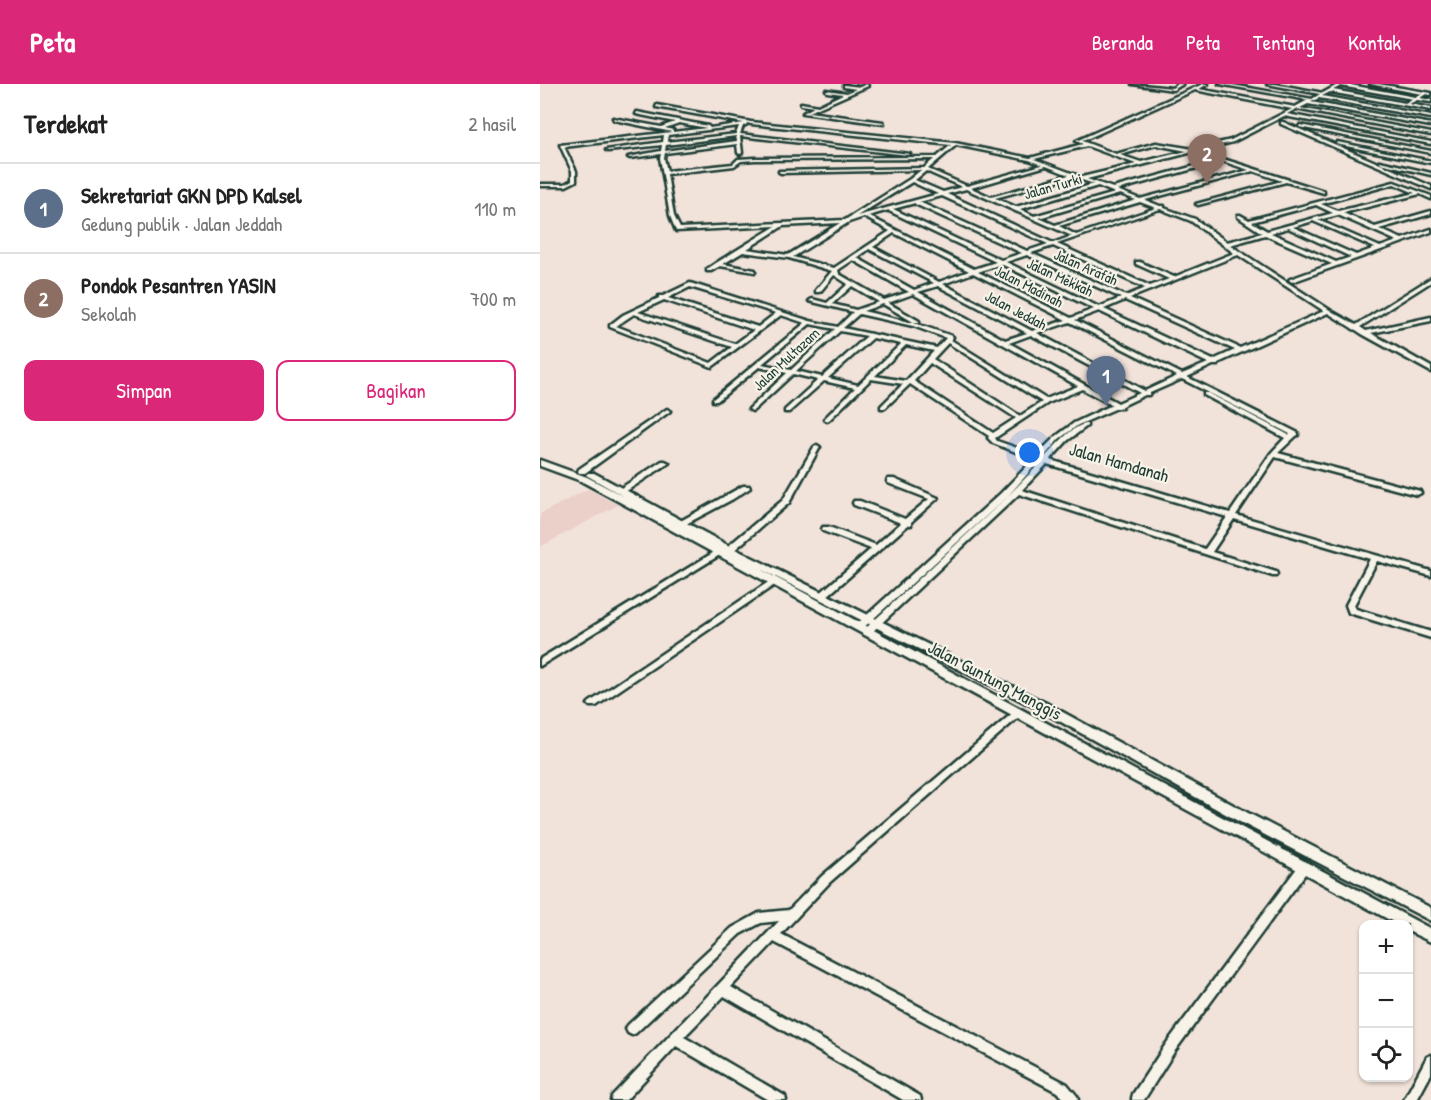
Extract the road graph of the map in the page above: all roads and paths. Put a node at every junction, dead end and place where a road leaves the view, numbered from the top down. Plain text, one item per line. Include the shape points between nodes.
1 (1181, 84) edge
2 (1206, 84) edge
3 (1221, 84) edge
4 (1269, 84) edge
5 (1372, 84) edge
6 (867, 85) edge
7 (1133, 85) edge
8 (1149, 85) edge
9 (1341, 85) edge
10 (845, 86) dead end
11 (1388, 87) junction
12 (860, 88) junction
13 (1195, 89) junction
14 (1400, 89) junction
15 (1424, 90) junction
16 (827, 91) dead end
17 (1330, 91) junction
18 (1431, 92) edge
19 (847, 94) junction
20 (1325, 94) junction
21 (1180, 96) junction
22 (1319, 97) junction
23 (821, 98) dead end
24 (1414, 98) junction
25 (833, 100) junction
26 (1431, 101) edge
27 (1311, 102) junction
28 (802, 104) dead end
29 (1406, 105) junction
30 (657, 106) dead end
31 (818, 107) junction
32 (1299, 109) junction
33 (1431, 109) edge
34 (1396, 111) junction
35 (637, 113) dead end
36 (697, 114) junction
37 (1285, 115) junction
38 (1387, 117) junction
39 (1431, 117) edge
40 (615, 119) dead end
41 (680, 121) junction
42 (1274, 121) junction
43 (751, 123) junction
44 (1282, 123) junction
45 (1377, 124) junction
46 (741, 125) junction
47 (1431, 125) edge
48 (661, 128) junction
49 (714, 128) junction
50 (1367, 131) junction
51 (678, 133) junction
52 (1431, 134) edge
53 (666, 135) junction
54 (738, 135) junction
55 (869, 135) junction
56 (1357, 137) junction
57 (1322, 139) junction
58 (739, 142) junction
59 (664, 143) junction
60 (1431, 143) edge
61 (955, 144) junction
62 (1088, 144) junction
63 (1346, 145) junction
64 (714, 146) junction
65 (849, 147) junction
66 (608, 150) dead end
67 (1195, 151) junction
68 (663, 152) junction
69 (1431, 152) edge
70 (740, 153) dead end
71 (713, 154) dead end
72 (1118, 154) junction
73 (630, 157) dead end
74 (845, 158) junction
75 (937, 158) junction
76 (1363, 158) junction
77 (1030, 159) junction
78 (1222, 160) junction
79 (1431, 163) edge
80 (1141, 164) junction
81 (1046, 165) junction
82 (925, 170) junction
83 (1423, 170) junction
84 (1253, 171) junction
85 (781, 172) dead end
86 (665, 173) junction
87 (1431, 174) edge
88 (1071, 176) junction
89 (1409, 178) junction
90 (1080, 179) junction
91 (912, 180) junction
92 (1286, 181) junction
93 (540, 184) edge
94 (1097, 185) junction
95 (966, 187) junction
96 (1431, 188) edge
97 (1112, 190) junction
98 (1322, 192) dead end
99 (1119, 193) junction
100 (1420, 193) junction
101 (944, 194) junction
102 (992, 198) junction
103 (1431, 198) edge
104 (1141, 200) junction
105 (917, 203) junction
106 (1315, 203) junction
107 (1198, 204) dead end
108 (1162, 207) junction
109 (1016, 209) junction
110 (891, 210) junction
111 (1431, 212) edge
112 (1338, 213) junction
113 (1240, 216) dead end
114 (1035, 217) junction
115 (864, 218) junction
116 (1314, 220) junction
117 (846, 221) junction
118 (1249, 221) junction
119 (781, 224) junction
120 (1056, 226) junction
121 (1289, 227) junction
122 (1374, 229) junction
123 (1431, 230) edge
124 (891, 232) junction
125 (1266, 233) junction
126 (1074, 235) junction
127 (1400, 240) junction
128 (1051, 244) junction
129 (1226, 244) junction
130 (869, 247) junction
131 (1378, 248) junction
132 (742, 250) junction
133 (1026, 253) junction
134 (1238, 253) junction
135 (1355, 256) junction
136 (789, 257) junction
137 (853, 258) junction
138 (1001, 262) junction
139 (1138, 263) dead end
140 (718, 264) junction
141 (1336, 264) junction
142 (709, 270) dead end
143 (835, 270) junction
144 (753, 271) dead end
145 (971, 272) junction
146 (1175, 279) junction
147 (1292, 280) dead end
148 (1431, 280) edge
149 (938, 282) junction
150 (851, 284) junction
151 (1151, 289) junction
152 (818, 291) dead end
153 (911, 291) junction
154 (661, 297) junction
155 (1125, 298) junction
156 (812, 301) dead end
157 (881, 301) junction
158 (829, 304) junction
159 (1100, 309) junction
160 (858, 311) junction
161 (633, 312) junction
162 (1329, 312) junction
163 (1431, 312) edge
164 (780, 313) junction
165 (1431, 320) edge
166 (1069, 321) junction
167 (809, 322) junction
168 (1418, 322) junction
169 (1355, 328) junction
170 (758, 329) junction
171 (838, 329) junction
172 (930, 330) junction
173 (1034, 333) junction
174 (1364, 333) junction
175 (870, 337) junction
176 (947, 340) junction
177 (1005, 342) junction
178 (904, 344) junction
179 (735, 346) junction
180 (938, 351) junction
181 (1242, 352) junction
182 (930, 360) junction
183 (1216, 364) junction
184 (759, 365) junction
185 (1431, 370) edge
186 (791, 372) junction
187 (869, 376) junction
188 (824, 379) junction
189 (1182, 379) junction
190 (909, 382) junction
191 (1083, 386) junction
192 (859, 387) junction
193 (1148, 394) junction
194 (715, 400) dead end
195 (1046, 402) junction
196 (1120, 406) junction
197 (883, 407) dead end
198 (752, 409) dead end
199 (667, 411) dead end
200 (787, 411) dead end
201 (1018, 417) junction
202 (827, 419) dead end
203 (1292, 435) joint
204 (993, 436) junction
205 (817, 447) dead end
206 (1273, 454) junction
207 (540, 455) edge
208 (1043, 458) junction
209 (540, 463) edge
210 (664, 463) dead end
211 (582, 471) junction
212 (891, 481) dead end
213 (746, 488) dead end
214 (622, 490) junction
215 (1017, 491) junction
216 (1417, 492) dead end
217 (857, 503) dead end
218 (1233, 513) junction
219 (681, 523) junction
220 (908, 523) junction
221 (826, 529) dead end
222 (877, 548) junction
223 (724, 551) junction
224 (1207, 553) junction
225 (1375, 557) junction
226 (1431, 572) edge
227 (1273, 574) dead end
228 (773, 582) junction
229 (822, 596) junction
230 (867, 626) junction
231 (1431, 635) edge
232 (540, 663) edge
233 (593, 704) dead end
234 (1018, 713) junction
235 (1143, 764) junction
236 (1134, 775) junction
237 (1304, 867) junction
238 (791, 915) junction
239 (1431, 915) edge
240 (774, 936) junction
241 (1431, 936) edge
242 (723, 989) junction
243 (632, 1029) dead end
244 (676, 1039) junction
245 (1431, 1061) edge
246 (1138, 1098) dead end
247 (617, 1100) edge
248 (780, 1100) edge
249 (915, 1100) edge
250 (1072, 1100) edge
251 (1410, 1100) edge

1 - 8 street via 1174,89
2 - 13 street
3 - 27 street
4 - 20 street
5 - 11 street
6 - 12 street
7 - 8 street
7 - 21 street
9 - 17 street
9 - 24 street
10 - 12 street
11 - 14 street
11 - 15 street
12 - 19 street
13 - 21 street
13 - 32 street
14 - 15 street
14 - 18 street
15 - 18 street
15 - 24 street
16 - 19 street
17 - 20 street
17 - 29 street
19 - 25 street
20 - 22 street
21 - 62 street via 1078,141
22 - 27 street
22 - 34 street
23 - 25 street
24 - 26 street
24 - 29 street
25 - 31 street
27 - 32 street
27 - 38 street
28 - 31 street
29 - 33 street
29 - 34 street
30 - 36 street
31 - 55 street via 805,113 883,123
32 - 37 street
32 - 45 street
34 - 38 street
34 - 39 street
35 - 41 street
36 - 41 street
36 - 43 street
37 - 42 street
37 - 50 street
38 - 45 street
38 - 47 street
40 - 48 street
41 - 48 street
41 - 49 street
42 - 44 street
42 - 67 street via 1232,141
43 - 46 street
43 - 55 street
44 - 56 street
44 - 57 street
45 - 50 street
45 - 52 street
46 - 49 street
46 - 54 street
48 - 51 street
49 - 51 street
50 - 56 street
50 - 60 street
51 - 53 street
53 - 59 street
53 - 93 street via 561,146 574,171 574,181 566,185
54 - 58 street
54 - 59 street
54 - 65 street
55 - 61 street
56 - 63 street
56 - 69 street
57 - 63 street
57 - 76 street
58 - 64 street
58 - 70 street
59 - 66 street
59 - 68 street
61 - 75 street
61 - 77 street
62 - 72 street
62 - 77 street
63 - 79 street
64 - 68 street
64 - 71 street
65 - 74 street
65 - 75 street
67 - 72 street via 1156,144
67 - 78 street
67 - 80 street
68 - 73 street
68 - 86 street
72 - 80 street
74 - 75 street
74 - 86 street via 745,159 734,165
75 - 82 street
76 - 83 street
76 - 89 street
77 - 81 street
78 - 84 street
78 - 97 street
79 - 83 street
80 - 90 street
81 - 88 street
81 - 95 street
82 - 85 street
82 - 91 street
82 - 95 street
83 - 87 street
83 - 89 street
84 - 92 street
84 - 104 street
86 - 119 street via 678,230
88 - 90 street
88 - 102 street
89 - 96 street
90 - 94 street
91 - 101 street
91 - 117 street
92 - 98 street
92 - 107 street
94 - 97 street
94 - 109 street, Jalan Turki
95 - 101 street
95 - 102 street
97 - 99 street
99 - 104 street
99 - 114 street
100 - 103 street
100 - 106 street via 1395,183
100 - 112 street
101 - 105 street
101 - 128 street
102 - 109 street
104 - 108 street
104 - 120 street
105 - 110 street
105 - 133 street, Jalan Arafah
106 - 112 street
106 - 118 street
108 - 126 street, Jalan Multazam
108 - 129 street via 1193,220
109 - 114 street
110 - 115 street
110 - 138 street, Jalan Mekkah
111 - 122 street
112 - 116 street
112 - 122 street
113 - 118 street
114 - 120 street
115 - 117 street
115 - 124 street, Jalan Madinah
116 - 121 street
116 - 131 street
117 - 119 street
117 - 136 street
118 - 125 street
119 - 132 street
120 - 126 street
121 - 125 street
121 - 135 street
122 - 127 street
123 - 127 street
124 - 130 street
124 - 145 street, Jalan Madinah
125 - 129 street
125 - 141 street
126 - 128 street, Jalan Multazam
127 - 131 street
128 - 133 street, Jalan Multazam
128 - 151 street
129 - 134 street
130 - 137 street
130 - 149 street, Jalan Jeddah
131 - 135 street
132 - 136 street
132 - 140 street
133 - 138 street, Jalan Multazam
133 - 155 street, Jalan Arafah
134 - 146 street
134 - 162 street
135 - 141 street
136 - 143 street
137 - 143 street
137 - 153 street
138 - 145 street, Jalan Multazam
138 - 159 street, Jalan Mekkah
139 - 146 street
140 - 142 street
140 - 144 street
141 - 147 street
143 - 150 street
143 - 152 street
145 - 149 street, Jalan Multazam
145 - 166 street, Jalan Madinah
146 - 151 street
148 - 169 street
149 - 153 street, Jalan Multazam
149 - 173 street, Jalan Jeddah
150 - 157 street
150 - 158 street
151 - 155 street
153 - 157 street, Jalan Multazam
153 - 177 street
154 - 161 street
154 - 164 street via 692,285
154 - 170 street
155 - 159 street
155 - 181 street, Jalan Arafah
156 - 158 street
157 - 160 street, Jalan Multazam
157 - 172 street
158 - 160 street
159 - 166 street
159 - 183 street, Jalan Mekkah
160 - 171 street, Jalan Multazam
160 - 172 street
161 - 179 street
161 - 179 street via 612,326 712,364
162 - 169 street
162 - 181 street
163 - 168 street
164 - 167 street
164 - 170 street
165 - 168 street
166 - 173 street
166 - 189 street, Jalan Madinah
167 - 171 street
167 - 184 street
168 - 174 street
169 - 174 street
170 - 179 street
171 - 175 street
171 - 186 street, Jalan Multazam
172 - 176 street via 949,336
173 - 177 street
173 - 193 street, Jalan Jeddah
174 - 185 street
175 - 178 street
175 - 188 street
176 - 180 street
176 - 195 street
177 - 191 street
178 - 180 street
178 - 187 street
180 - 182 street
181 - 183 street
182 - 190 street
182 - 201 street
183 - 189 street
184 - 186 street
184 - 194 street
186 - 188 street
186 - 198 street, Jalan Multazam
187 - 190 street
187 - 192 street
188 - 192 street
188 - 200 street
189 - 193 street
189 - 203 street
190 - 197 street
190 - 204 street, Jalan Hamdanah
191 - 195 street
191 - 196 street
192 - 202 street
193 - 196 street
195 - 201 street
196 - 208 street via 1076,424 1057,438
199 - 211 street
201 - 204 street
203 - 206 street
204 - 208 street, Jalan Hamdanah via 995,442
205 - 223 street via 786,501
206 - 216 street
206 - 218 street
207 - 211 street, Jalan Guntung Manggis
208 - 215 street
208 - 218 street, Jalan Hamdanah
208 - 230 street
209 - 223 street, Jalan Guntung Manggis via 584,479
210 - 214 street
211 - 214 street, Jalan Guntung Manggis
212 - 220 street via 933,496
213 - 219 street
214 - 219 street, Jalan Guntung Manggis
215 - 224 street
215 - 230 street
217 - 220 street
218 - 224 street
218 - 225 street, Jalan Hamdanah
218 - 226 street, Jalan Hamdanah
219 - 223 street, Jalan Guntung Manggis
220 - 222 street
221 - 222 street
222 - 229 street
223 - 228 street, Jalan Guntung Manggis
223 - 229 street, Jalan Guntung Manggis
223 - 232 street
224 - 227 street
225 - 226 street, Jalan Hamdanah
225 - 231 street via 1350,606 1352,610
228 - 230 street, Jalan Guntung Manggis
228 - 233 street
229 - 230 street, Jalan Guntung Manggis
230 - 234 street, Jalan Guntung Manggis
230 - 235 street, Jalan Guntung Manggis via 1042,706
234 - 236 street, Jalan Guntung Manggis
234 - 238 street via 826,879
235 - 236 street
235 - 239 street, Jalan Guntung Manggis
236 - 237 street, Jalan Guntung Manggis
237 - 241 street, Jalan Guntung Manggis
237 - 246 street via 1170,1048
238 - 240 street
238 - 243 street via 759,918 736,932
240 - 242 street
240 - 250 street via 1062,1088
242 - 244 street
242 - 249 street
244 - 247 street
244 - 248 street
245 - 251 street

